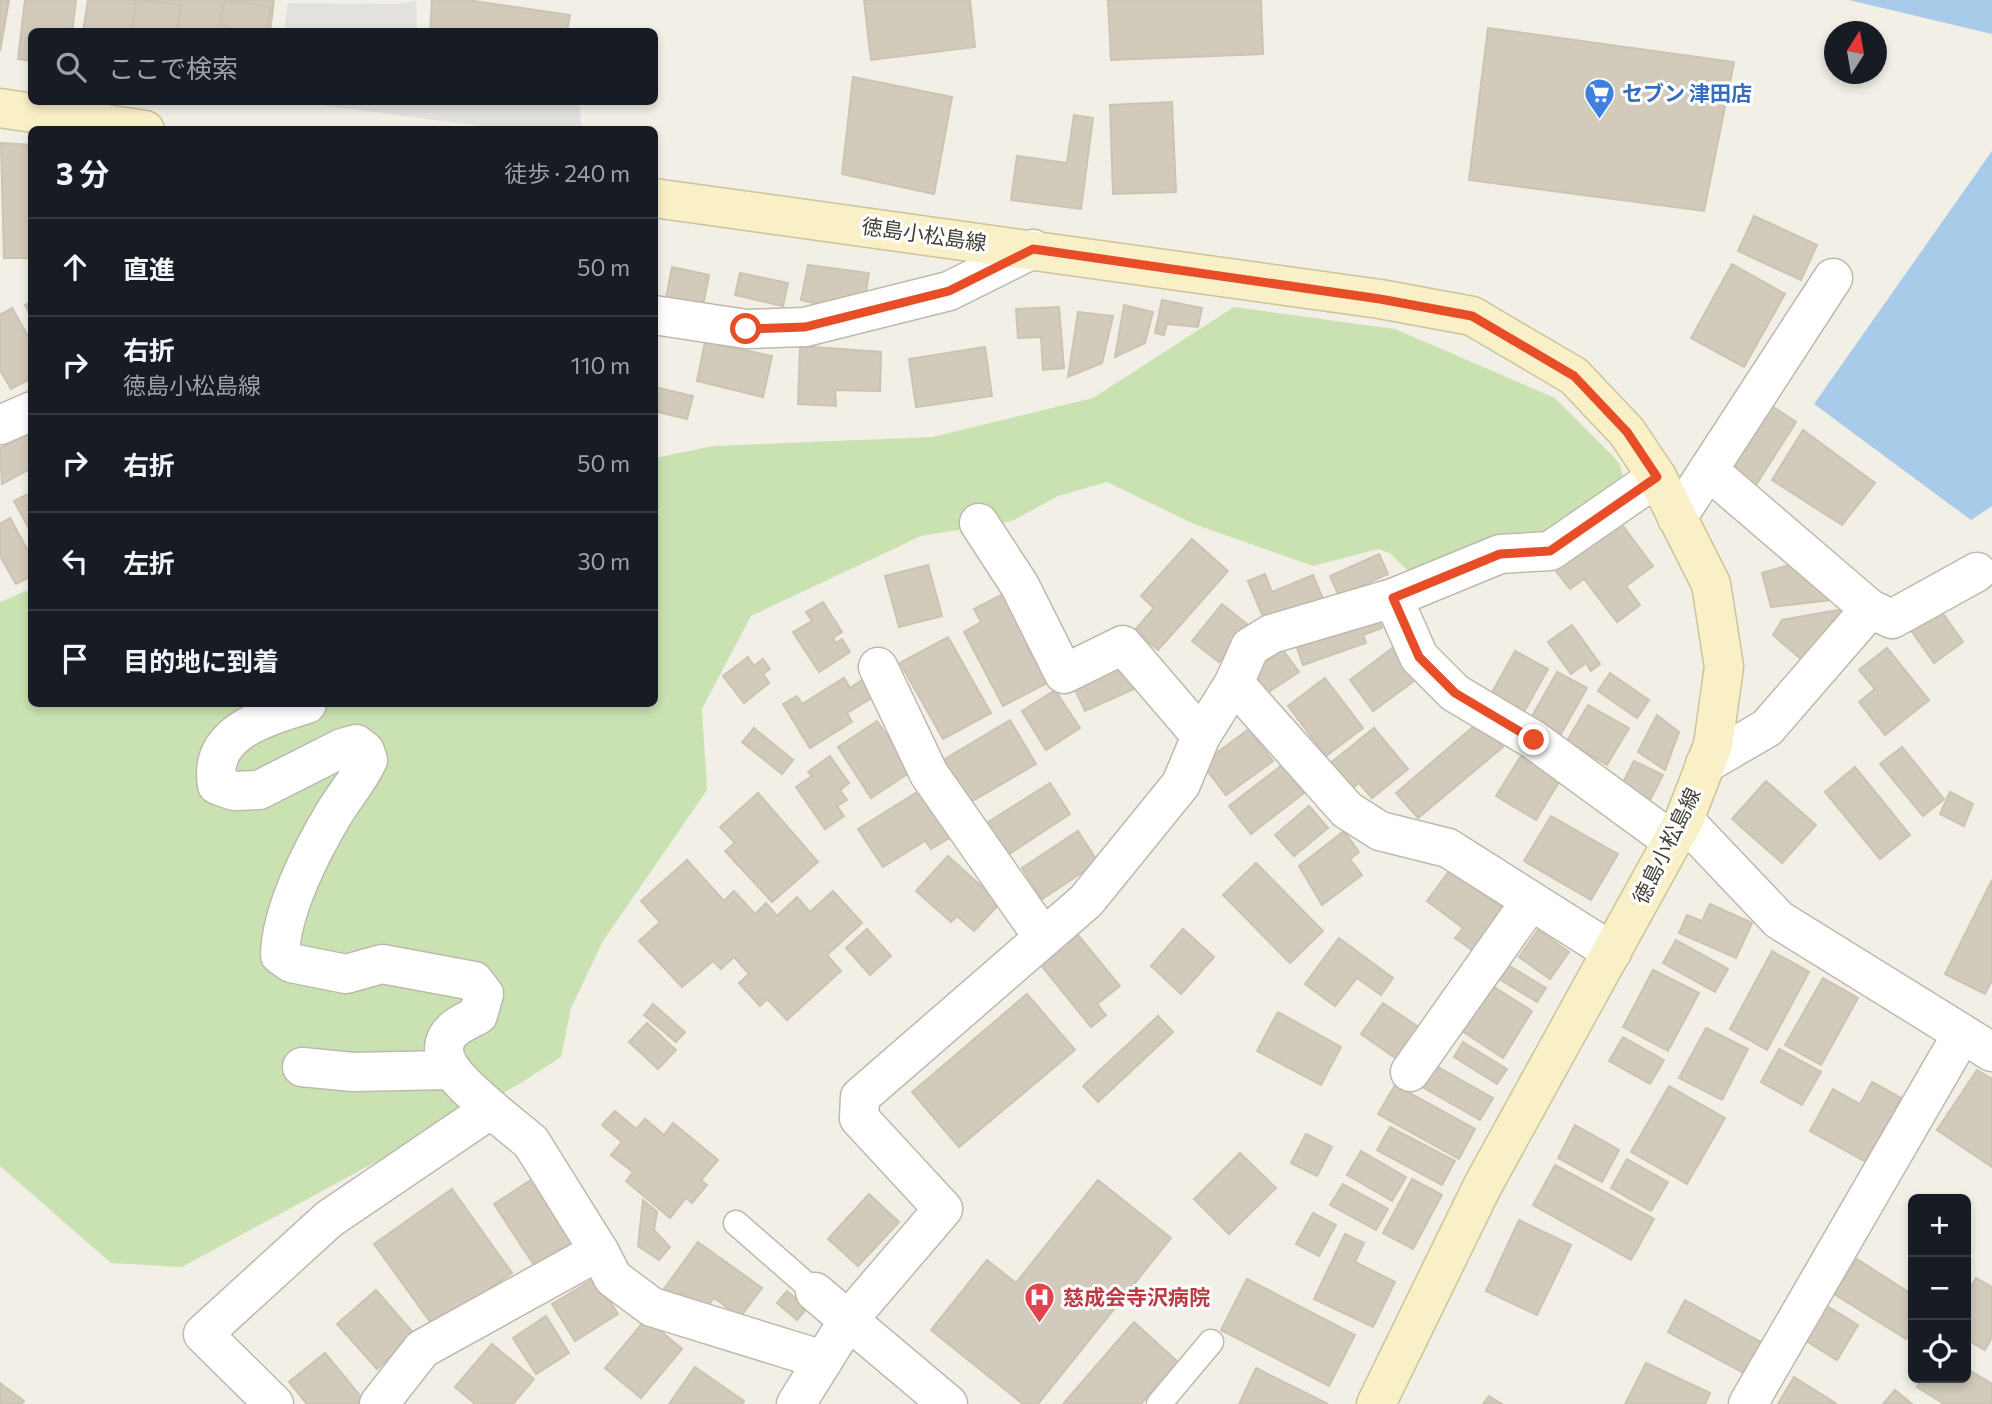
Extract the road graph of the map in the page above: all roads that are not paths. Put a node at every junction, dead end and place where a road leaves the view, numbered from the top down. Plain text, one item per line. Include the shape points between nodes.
1 (0, 108) edge
2 (103, 126) edge
3 (658, 199) edge
4 (1033, 249) junction
5 (1833, 278) dead end
6 (658, 316) edge
7 (28, 413) edge
8 (0, 425) edge
9 (1708, 470) junction
10 (1657, 477) junction
11 (1677, 518) junction
12 (979, 523) dead end
13 (1977, 572) dead end
14 (1393, 598) junction
15 (1870, 609) junction
16 (878, 667) dead end
17 (1234, 683) junction
18 (298, 707) edge
19 (1201, 736) junction
20 (1706, 764) junction
21 (1678, 831) junction
22 (1530, 902) junction
23 (1043, 937) junction
24 (1612, 953) junction
25 (1977, 1043) edge
26 (302, 1067) dead end
27 (449, 1070) junction
28 (1410, 1072) dead end
29 (491, 1109) junction
30 (737, 1223) dead end
31 (599, 1251) junction
32 (816, 1292) joint
33 (849, 1319) junction
34 (1211, 1342) dead end
35 (822, 1360) junction
36 (274, 1404) edge
37 (379, 1404) edge
38 (796, 1404) edge
39 (947, 1404) edge
40 (1160, 1404) edge
41 (1376, 1404) edge
42 (1748, 1404) edge

1 - 2 main road
3 - 4 main road, 徳島小松島線
4 - 6 street via 949,291 805,327 746,329
4 - 10 main road, 徳島小松島線 via 1472,316 1574,376 1627,432
5 - 9 street
7 - 8 street
9 - 11 street
9 - 15 street
10 - 11 main road, 徳島小松島線
10 - 14 street via 1550,551 1500,554
11 - 20 main road, 徳島小松島線 via 1711,584 1724,667
12 - 19 street via 1020,586 1064,674 1123,645
13 - 15 street via 1892,620
14 - 17 street via 1270,634 1250,648
14 - 21 street via 1419,657 1455,693
15 - 20 street via 1767,729
16 - 23 street via 929,774
17 - 19 street
17 - 22 street via 1347,810 1380,831 1448,848
18 - 27 street via 251,722 224,746 214,766 217,785 234,791 259,790 342,748 356,744 365,751 368,760 363,772 333,815 300,878 280,955 291,963 346,974 382,964 474,981 484,993 482,1006 478,1015 453,1030 444,1047
19 - 23 street via 1181,784 1086,901
20 - 21 main road, 徳島小松島線
21 - 24 main road, 徳島小松島線
21 - 25 street via 1779,920
22 - 24 street
22 - 28 street
23 - 33 street via 860,1097 859,1118 943,1209
24 - 41 main road, 徳島小松島線 via 1483,1185
25 - 42 street
26 - 27 street via 353,1072
27 - 29 street
29 - 31 street via 531,1142
29 - 36 street via 329,1219 203,1334
30 - 32 lane
31 - 35 street via 612,1278 652,1307
31 - 37 street via 422,1349
32 - 33 street
33 - 35 street
33 - 39 street
34 - 40 lane
35 - 38 street

